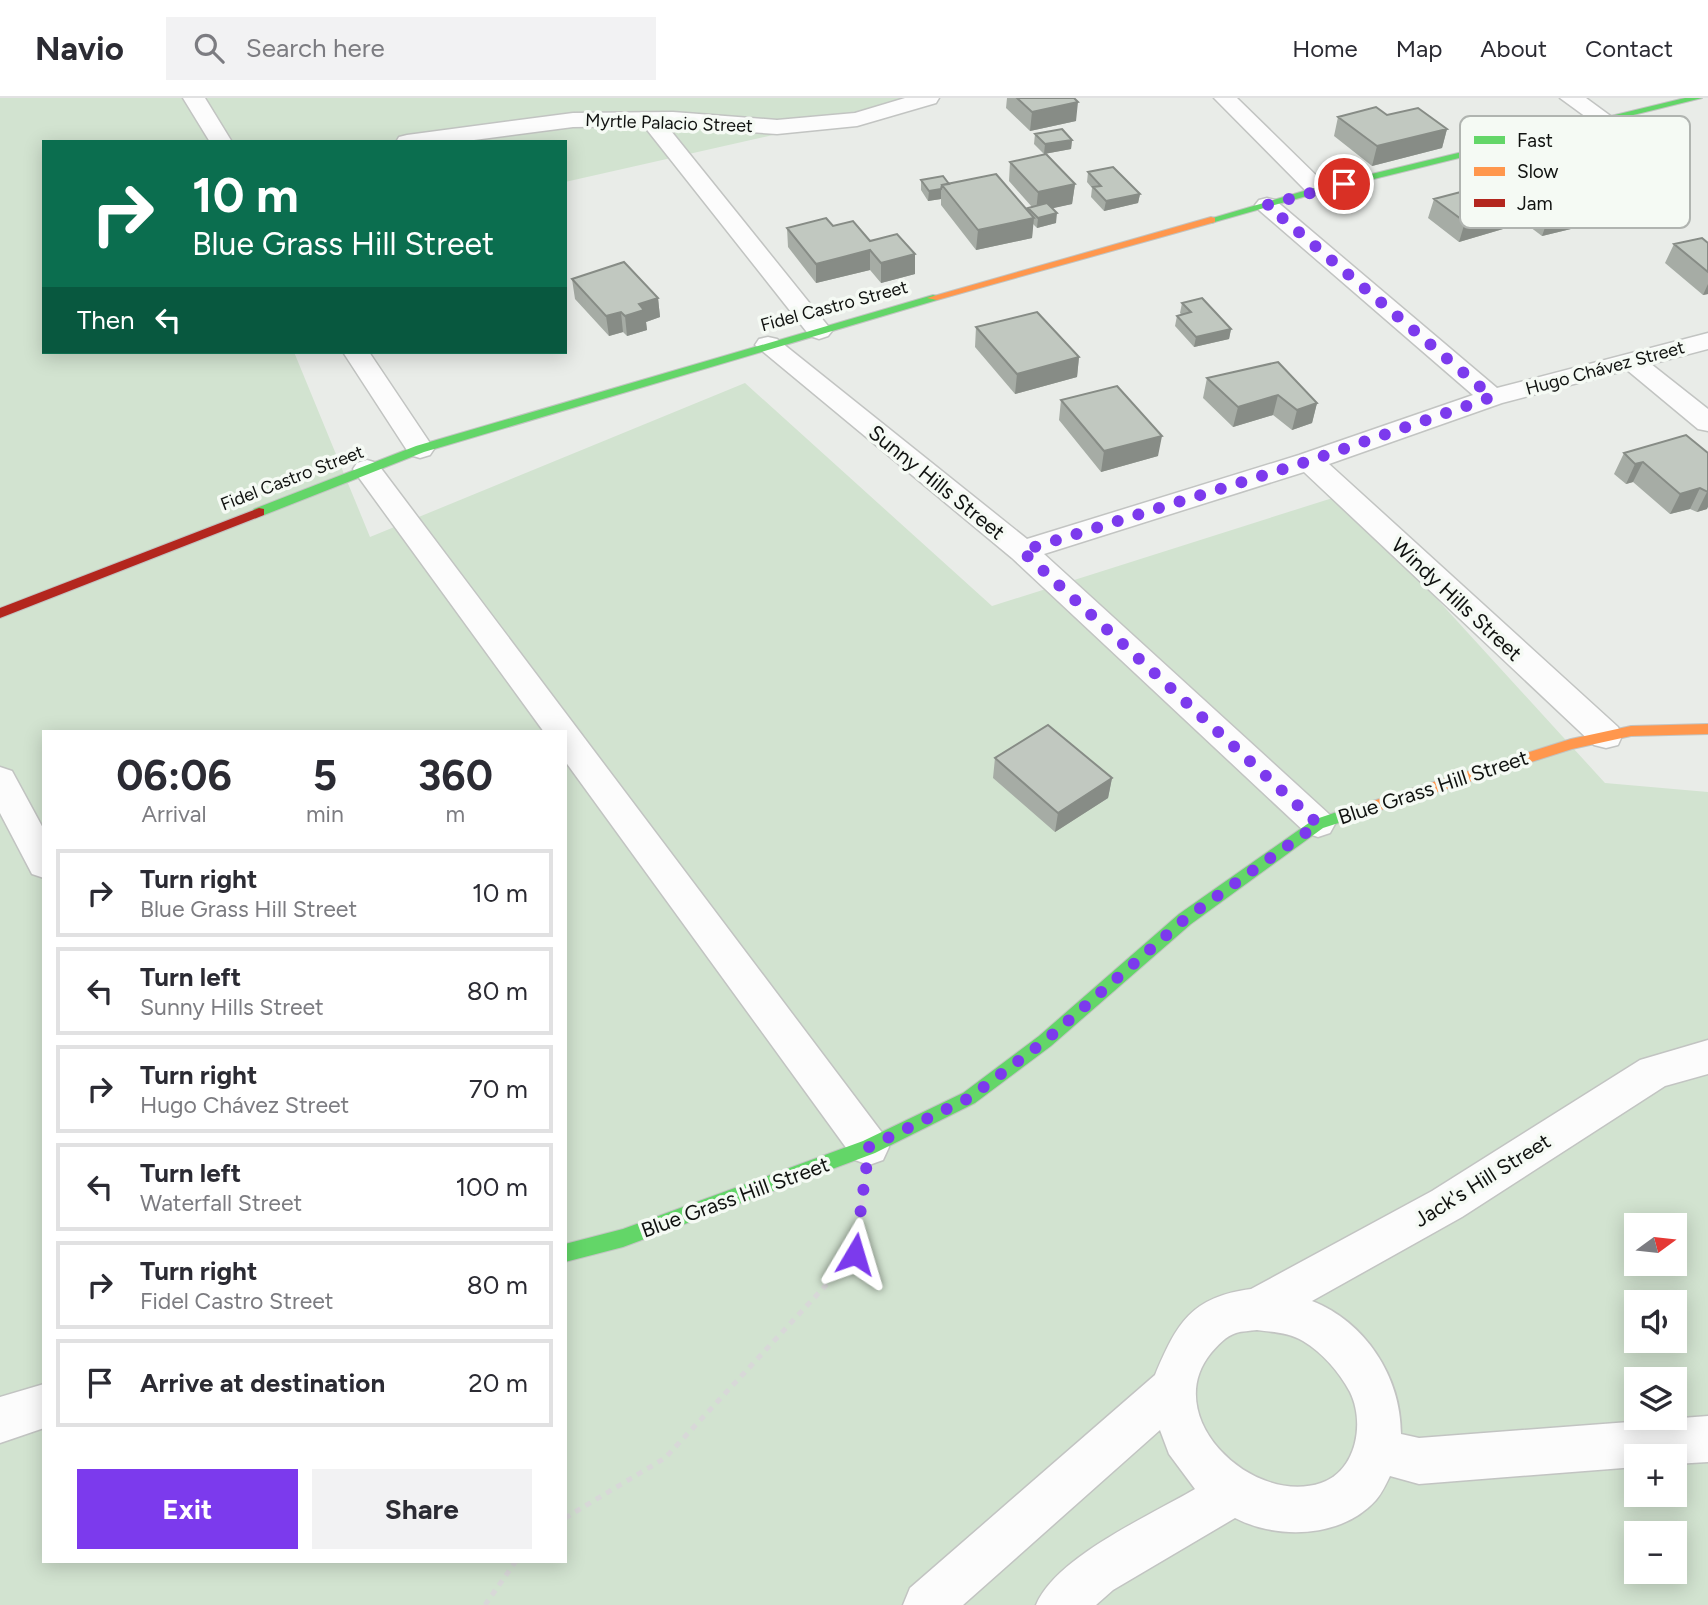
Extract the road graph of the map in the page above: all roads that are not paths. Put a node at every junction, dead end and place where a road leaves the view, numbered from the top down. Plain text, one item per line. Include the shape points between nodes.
1 (194, 98) edge
2 (928, 98) edge
3 (1225, 98) edge
4 (1571, 98) edge
5 (1697, 98) edge
6 (1599, 116) edge
7 (1622, 116) edge
8 (650, 119) junction
9 (220, 140) edge
10 (422, 140) edge
11 (1460, 155) edge
12 (1318, 190) junction
13 (1267, 205) junction
14 (819, 331) junction
15 (1708, 341) edge
16 (768, 345) junction
17 (357, 354) edge
18 (1633, 362) junction
19 (1492, 397) junction
20 (1708, 423) edge
21 (420, 449) junction
22 (1309, 461) junction
23 (368, 469) junction
24 (1022, 551) junction
25 (0, 613) edge
26 (1708, 729) edge
27 (561, 730) edge
28 (1606, 736) junction
29 (567, 739) edge
30 (0, 780) edge
31 (1318, 824) junction
32 (42, 860) edge
33 (1708, 1057) edge
34 (869, 1147) junction
35 (567, 1252) edge
36 (1257, 1308) junction
37 (1175, 1387) junction
38 (42, 1407) edge
39 (0, 1420) edge
40 (1708, 1438) edge
41 (1377, 1450) junction
42 (1233, 1493) junction
43 (927, 1605) edge
44 (1060, 1605) edge

1 - 9 street
2 - 8 street, Myrtle Palacio Street via 858,119 777,127
3 - 12 street
4 - 6 street
5 - 7 street, Fidel Castro Street
8 - 10 street, Myrtle Palacio Street via 573,120
8 - 14 street
11 - 12 street, Fidel Castro Street
12 - 13 street, Fidel Castro Street
13 - 14 street, Fidel Castro Street
13 - 19 street
14 - 16 street, Fidel Castro Street
15 - 18 street, Hugo Chávez Street
16 - 21 street, Fidel Castro Street
16 - 24 street, Sunny Hills Street
17 - 21 street
18 - 19 street, Hugo Chávez Street
18 - 20 street
19 - 22 street, Hugo Chávez Street
21 - 23 street, Fidel Castro Street
22 - 24 street, Hugo Chávez Street
22 - 28 street, Windy Hills Street
23 - 25 street, Fidel Castro Street
23 - 27 street
24 - 31 street, Sunny Hills Street
26 - 28 street, Blue Grass Hill Street
28 - 31 street, Blue Grass Hill Street
29 - 34 street
30 - 32 street
31 - 34 street, Blue Grass Hill Street via 1185,919 1045,1041 969,1098
33 - 36 street, Jack's Hill Street via 1654,1072 1447,1204
34 - 35 street, Blue Grass Hill Street via 623,1238
36 - 37 street via 1225,1315 1200,1331 1183,1356
36 - 41 street via 1290,1313 1322,1328 1350,1352 1370,1382 1380,1416
37 - 42 street via 1178,1417 1189,1446 1208,1472
37 - 43 street
38 - 39 street
40 - 41 street via 1419,1461
41 - 42 street via 1363,1480 1338,1502 1305,1511 1268,1508
42 - 44 street via 1096,1573

